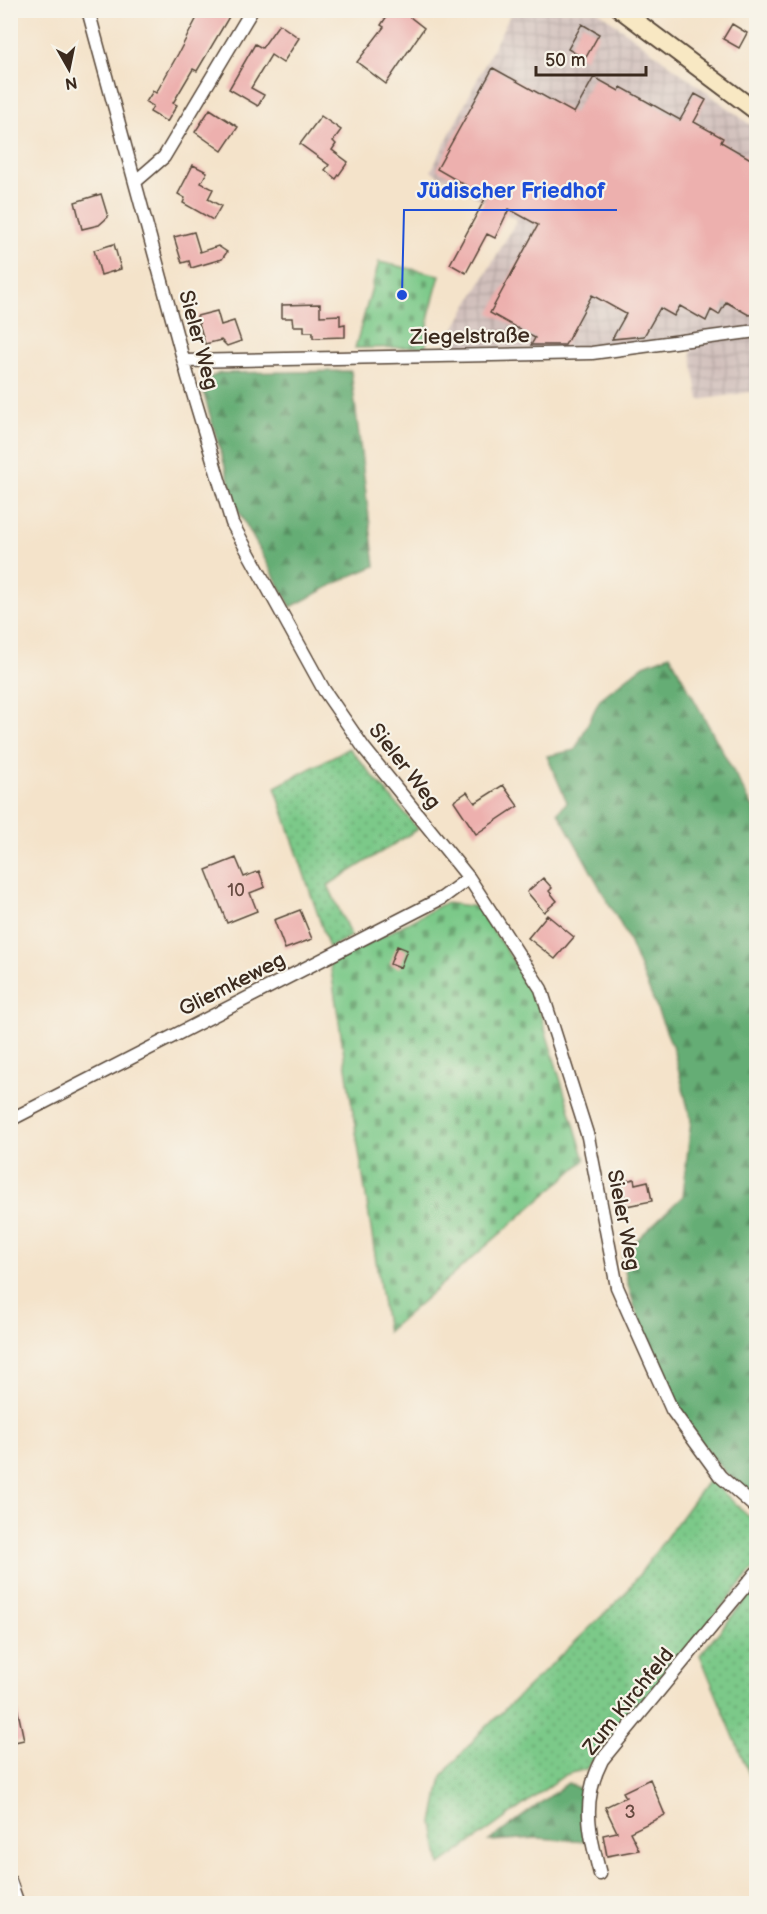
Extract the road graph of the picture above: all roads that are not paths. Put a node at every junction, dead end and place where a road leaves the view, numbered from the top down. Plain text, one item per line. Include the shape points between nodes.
1 (88, 10) edge
2 (252, 10) edge
3 (621, 10) edge
4 (756, 111) edge
5 (135, 182) junction
6 (756, 332) edge
7 (184, 361) junction
8 (469, 878) junction
9 (10, 1120) edge
10 (756, 1508) edge
11 (756, 1573) edge
12 (600, 1874) dead end
13 (10, 1881) edge
14 (18, 1904) edge

1 - 5 street, Sieler Weg
2 - 5 street via 164,157
3 - 4 main road
5 - 7 street, Sieler Weg
6 - 7 street, Ziegelstraße via 592,353
7 - 8 street, Sieler Weg via 232,523 308,662 364,748
8 - 9 street, Gliemkeweg via 442,898
8 - 10 street, Sieler Weg via 541,988 588,1137 617,1287 672,1410 720,1476
11 - 12 street, Zum Kirchfeld via 602,1760 591,1782 589,1815
13 - 14 street

